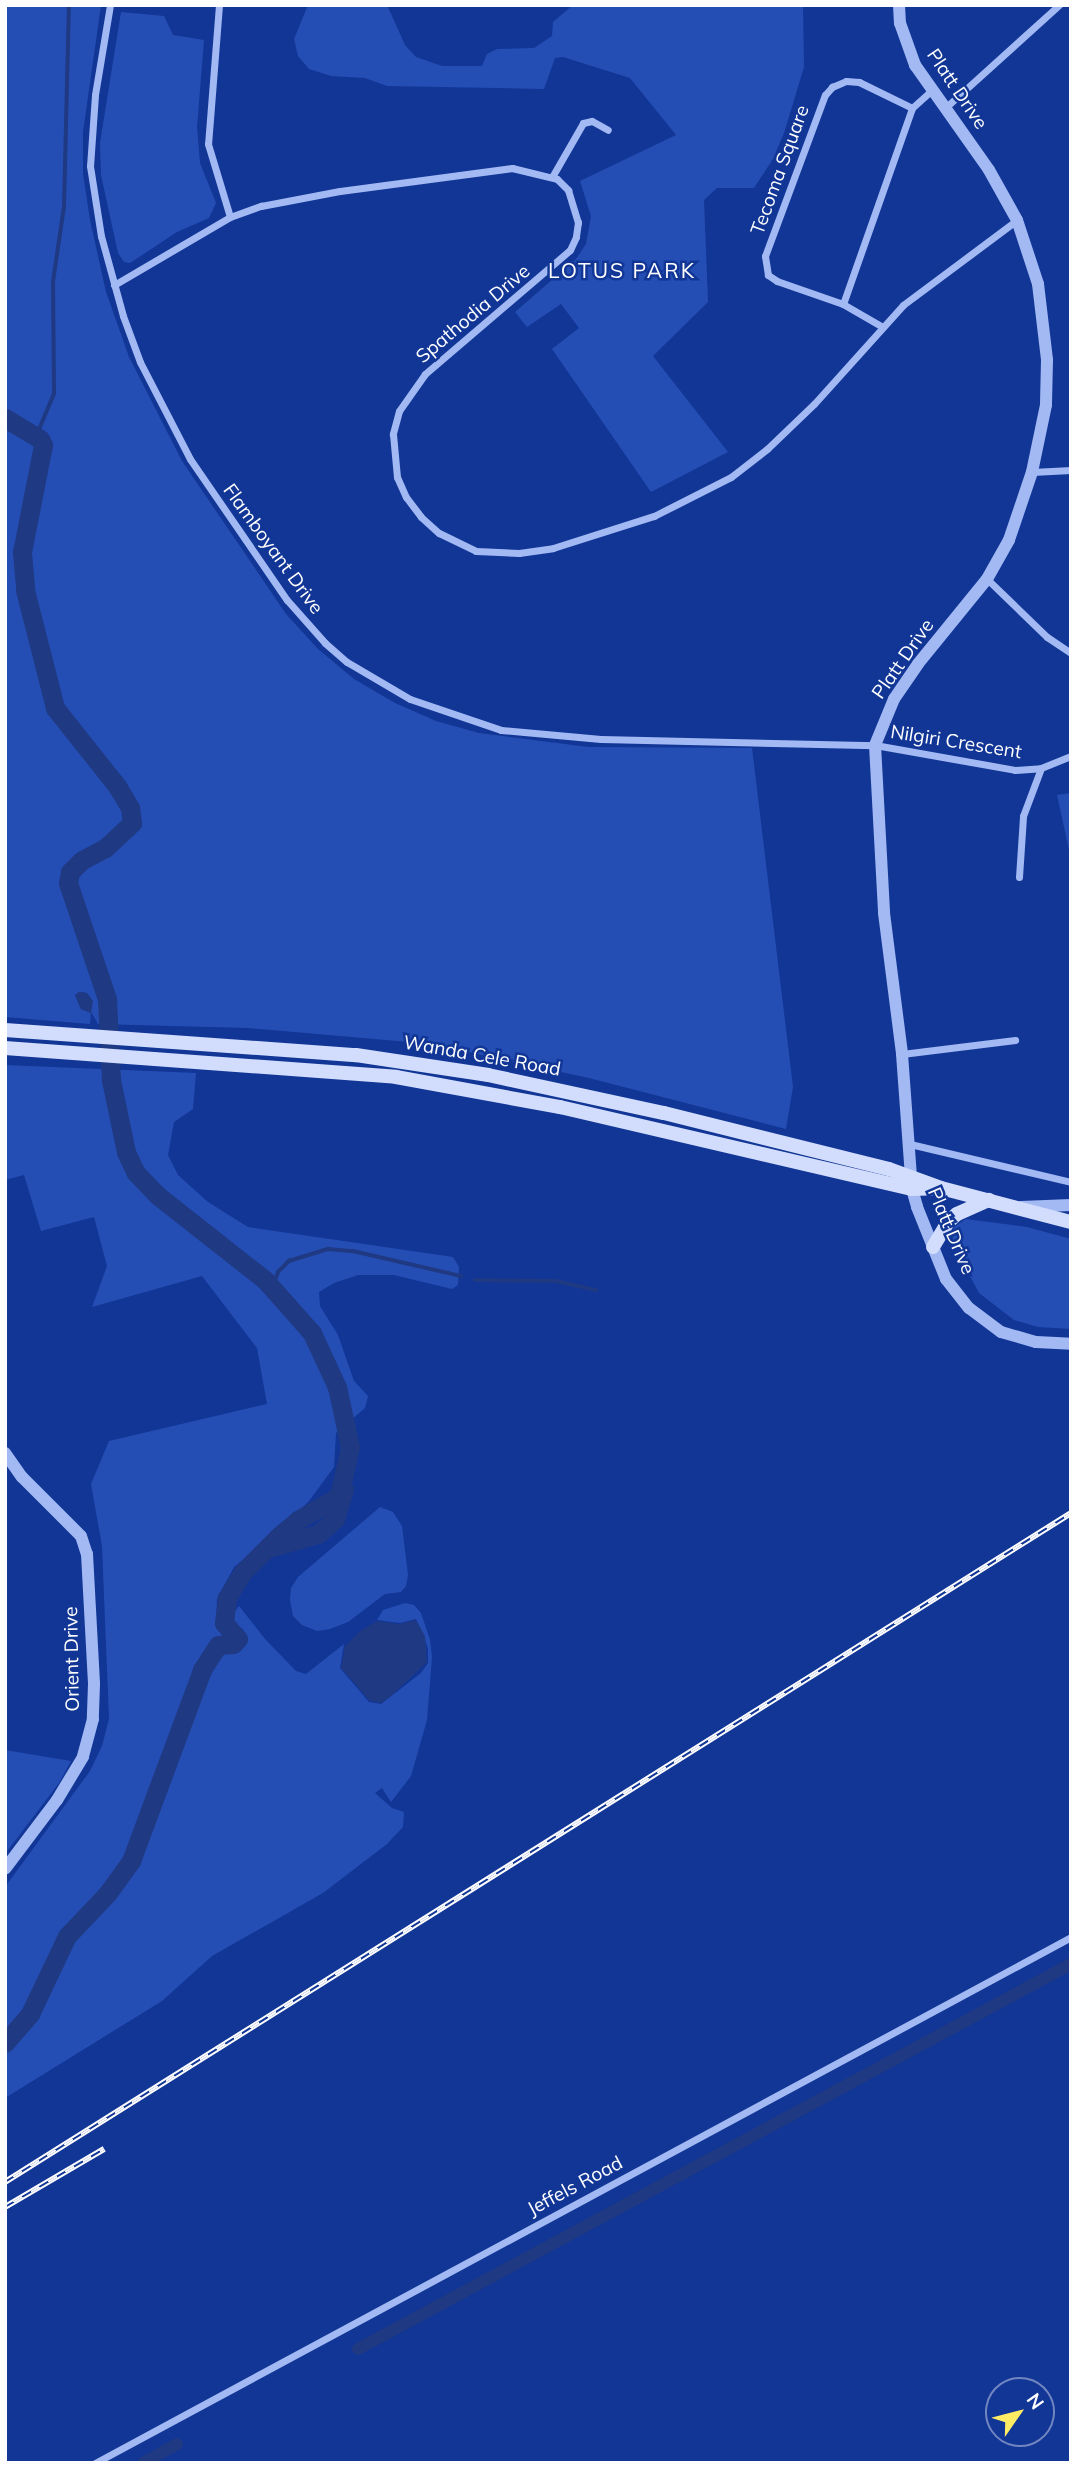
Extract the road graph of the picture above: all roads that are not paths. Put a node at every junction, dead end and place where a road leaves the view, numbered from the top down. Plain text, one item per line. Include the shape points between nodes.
1 (110, 5) edge
2 (219, 5) edge
3 (899, 5) edge
4 (1059, 5) edge
5 (931, 91) junction
6 (912, 108) junction
7 (945, 108) junction
8 (608, 130) dead end
9 (552, 177) junction
10 (230, 217) junction
11 (1017, 220) junction
12 (114, 285) junction
13 (843, 304) junction
14 (881, 326) junction
15 (1071, 470) edge
16 (1032, 472) junction
17 (987, 579) junction
18 (1071, 653) edge
19 (875, 745) junction
20 (1071, 756) edge
21 (1041, 768) junction
22 (1020, 877) dead end
23 (5, 1030) edge
24 (1015, 1040) dead end
25 (5, 1048) edge
26 (902, 1054) junction
27 (910, 1144) junction
28 (912, 1182) junction
29 (1071, 1182) edge
30 (989, 1200) junction
31 (1071, 1205) edge
32 (1017, 1207) junction
33 (1071, 1222) edge
34 (933, 1247) junction
35 (1071, 1344) edge
36 (5, 1453) edge
37 (11, 1855) edge
38 (5, 1869) edge
39 (1071, 1937) edge
40 (95, 2463) edge

1 - 12 street, Flamboyant Drive via 95,94 90,166
2 - 10 street via 208,144
3 - 5 street, Platt Drive via 907,47
4 - 7 street
5 - 6 street
5 - 7 street, Platt Drive
6 - 13 street
6 - 13 street, Tecoma Square via 859,82 832,87 825,95 765,256 768,275 777,281
7 - 11 street, Platt Drive
8 - 9 street via 592,121 583,124
9 - 10 street via 512,168 340,191 261,206
9 - 14 street, Spathodia Drive via 568,190 575,206 578,222 570,250 444,356 409,392 399,411 393,434 397,477 421,517 454,542 492,553 553,548 654,516 700,495 767,449 814,404
10 - 12 street
11 - 14 street, Spathodia Drive
11 - 16 street, Platt Drive via 1038,284 1047,360 1044,413
12 - 19 street, Flamboyant Drive via 141,362 197,469 295,610 332,649 375,680 410,699 500,730 601,739
13 - 14 street
15 - 16 street
16 - 17 street, Platt Drive via 1009,540
17 - 18 street via 1047,637
17 - 19 street, Platt Drive via 902,687
19 - 21 street, Nilgiri Crescent via 983,765
19 - 26 street, Platt Drive via 884,913
20 - 21 street, Nilgiri Crescent
21 - 22 street via 1023,816
23 - 28 main road, Wanda Cele Road via 355,1055 488,1075 664,1113
24 - 26 street
25 - 28 main road, Wanda Cele Road via 396,1077
26 - 27 street, Platt Drive
27 - 28 street, Platt Drive
27 - 29 street
28 - 30 main road, Wanda Cele Road
28 - 34 street, Platt Drive
30 - 32 main road, Wanda Cele Road
30 - 34 main road via 957,1214
31 - 32 street
32 - 33 main road, Wanda Cele Road
34 - 35 street, Platt Drive via 946,1279 969,1308 1001,1332 1036,1342
36 - 37 street, Orient Drive via 22,1478 81,1536 87,1554 94,1684 93,1719 83,1758 57,1800
37 - 38 street, Orient Drive
39 - 40 street, Jeffels Road

